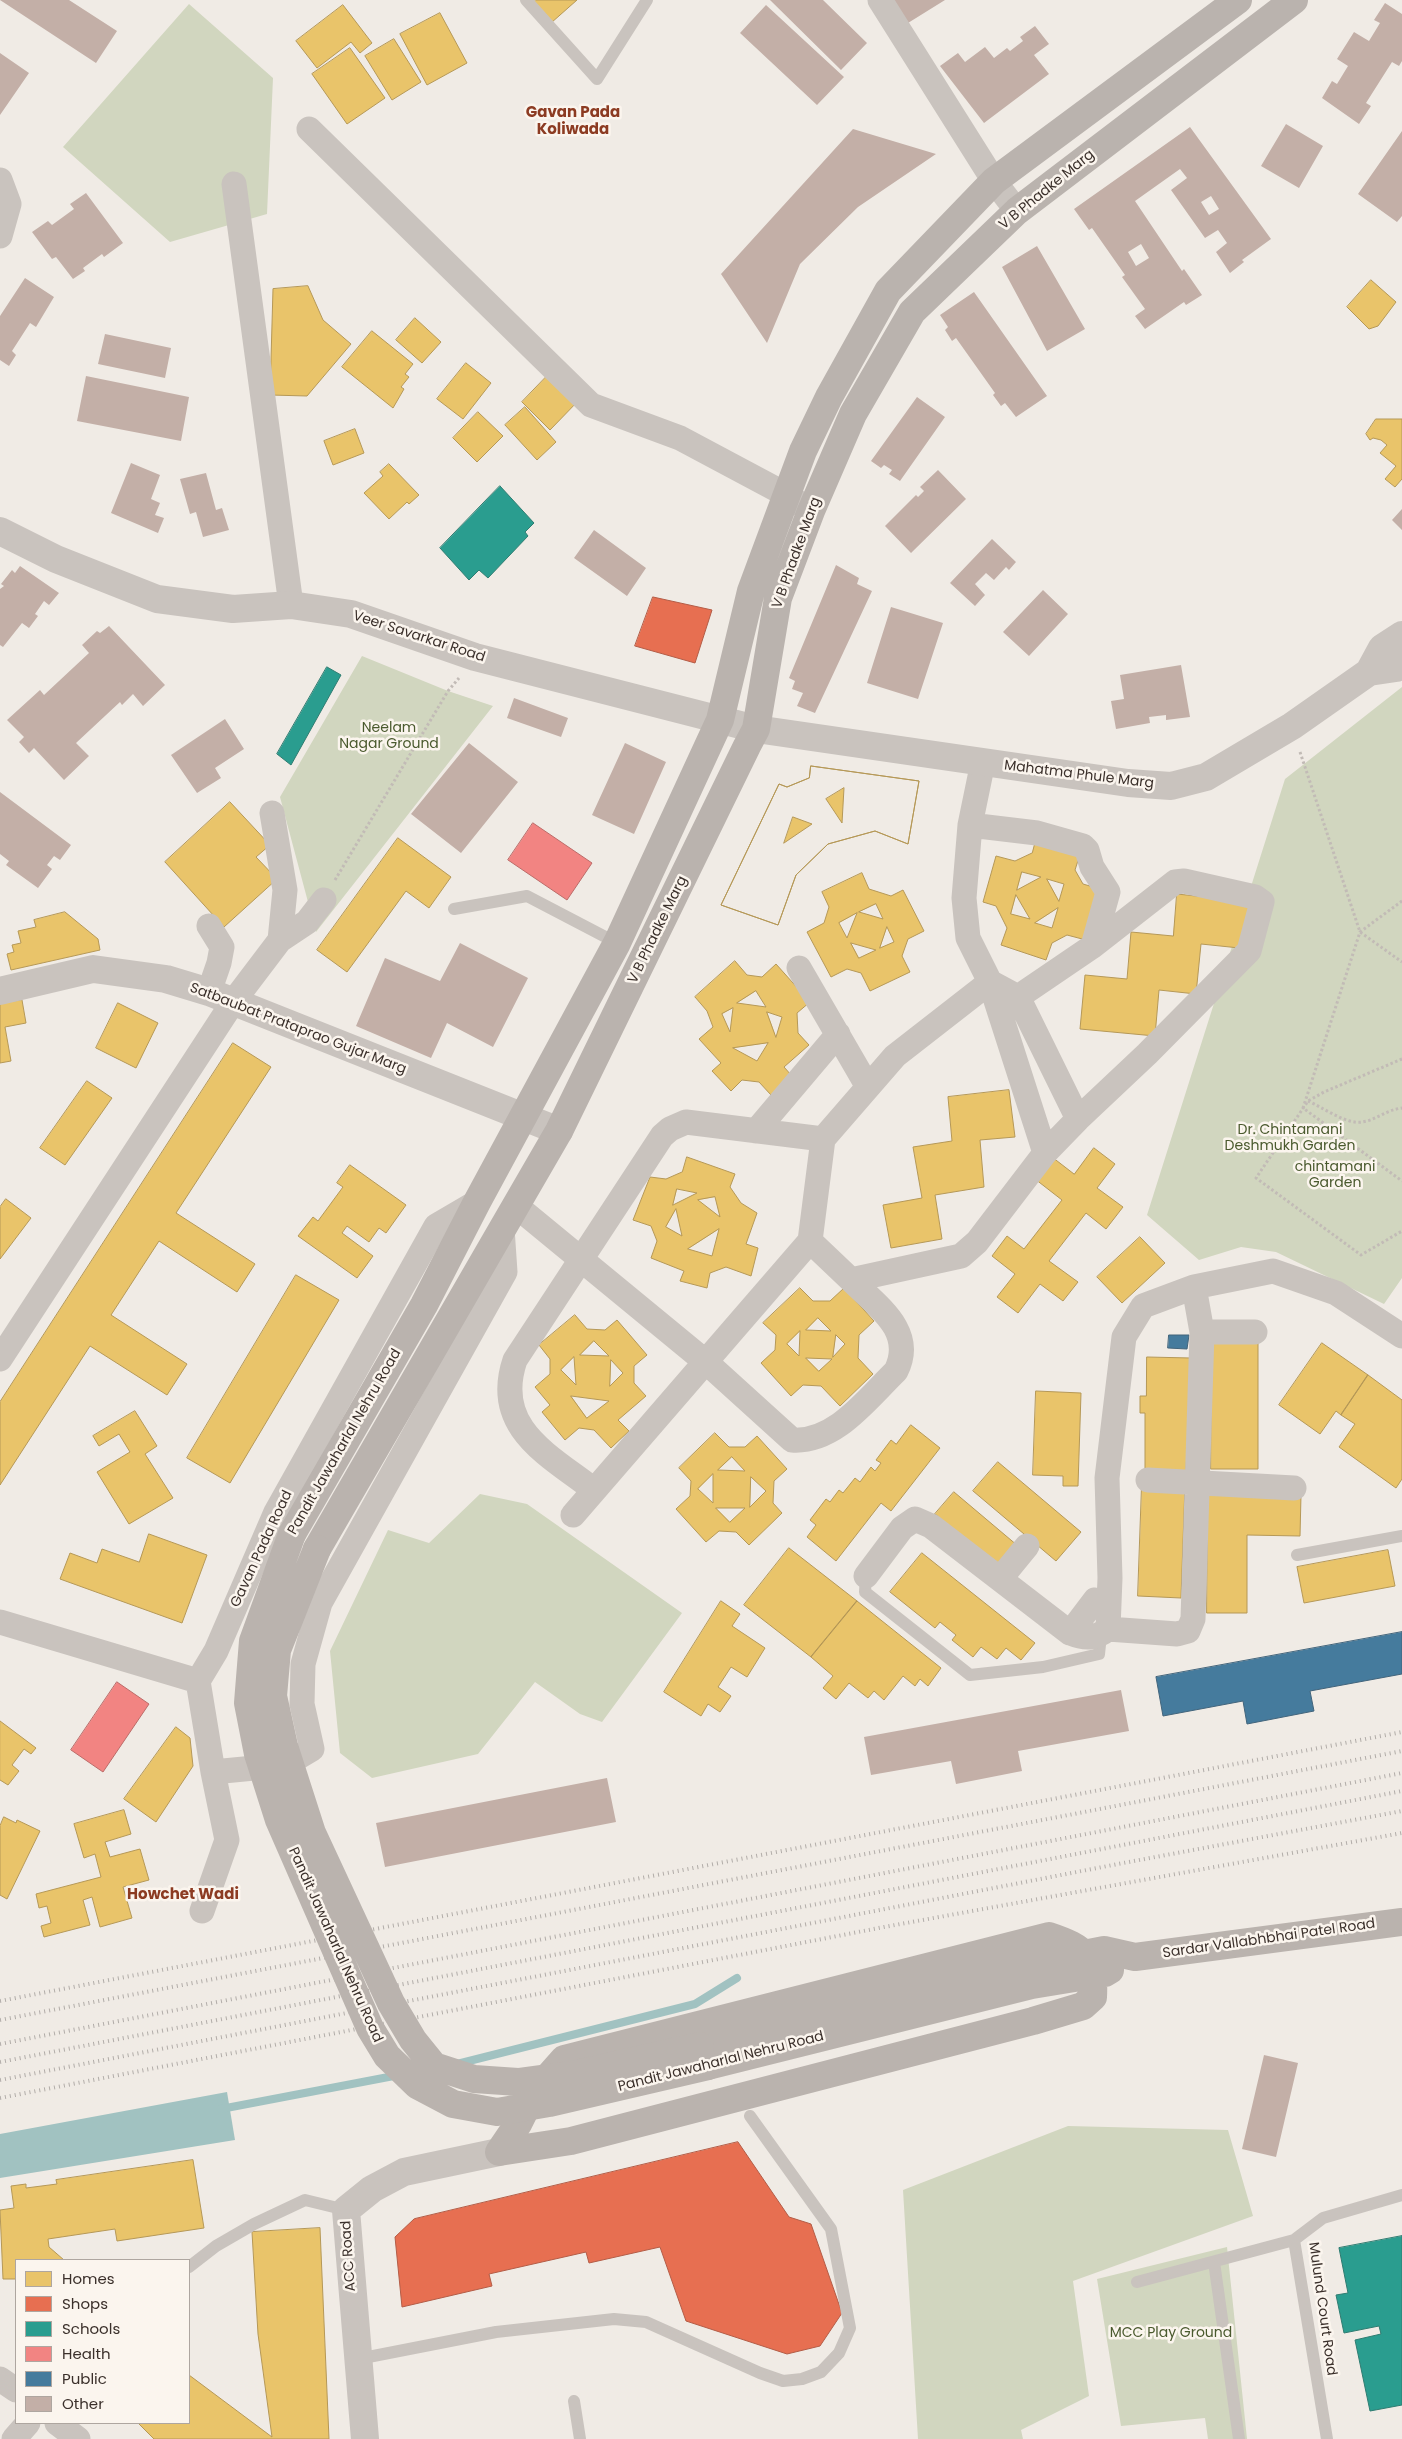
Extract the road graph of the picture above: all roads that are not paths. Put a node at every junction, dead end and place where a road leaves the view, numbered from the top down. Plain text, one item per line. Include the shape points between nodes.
1 (526, 0) edge
2 (647, 0) edge
3 (880, 0) edge
4 (1238, 0) edge
5 (1294, 0) edge
6 (1209, 22) junction
7 (1229, 49) junction
8 (309, 129) dead end
9 (0, 180) edge
10 (994, 181) junction
11 (234, 184) dead end
12 (1017, 211) junction
13 (0, 236) edge
14 (803, 451) junction
15 (831, 464) junction
16 (785, 494) junction
17 (811, 511) junction
18 (0, 532) edge
19 (291, 605) junction
20 (1402, 635) edge
21 (1402, 664) edge
22 (1369, 672) junction
23 (720, 720) junction
24 (756, 729) junction
25 (983, 762) junction
26 (272, 813) dead end
27 (970, 825) junction
28 (324, 900) road end
29 (454, 909) dead end
30 (209, 926) dead end
31 (280, 940) junction
32 (617, 943) junction
33 (1093, 946) junction
34 (799, 968) dead end
35 (990, 982) junction
36 (0, 991) edge
37 (208, 992) junction
38 (1018, 997) junction
39 (233, 1002) junction
40 (838, 1034) junction
41 (868, 1087) junction
42 (523, 1118) junction
43 (1078, 1119) junction
44 (559, 1131) junction
45 (756, 1131) junction
46 (823, 1140) junction
47 (1045, 1152) junction
48 (476, 1202) junction
49 (508, 1217) junction
50 (810, 1241) junction
51 (582, 1260) junction
52 (851, 1280) junction
53 (1194, 1287) junction
54 (447, 1324) joint
55 (1202, 1332) junction
56 (1255, 1332) dead end
57 (1402, 1336) edge
58 (0, 1359) edge
59 (707, 1362) junction
60 (1148, 1480) dead end
61 (1196, 1482) junction
62 (1294, 1488) dead end
63 (594, 1490) junction
64 (573, 1515) dead end
65 (1402, 1536) edge
66 (1027, 1546) dead end
67 (1297, 1555) dead end
68 (1006, 1572) junction
69 (866, 1576) joint
70 (0, 1622) edge
71 (1104, 1632) junction
72 (198, 1681) junction
73 (213, 1772) junction
74 (202, 1910) dead end
75 (1402, 1922) edge
76 (1089, 1964) junction
77 (704, 2056) junction
78 (750, 2116) dead end
79 (499, 2152) junction
80 (1402, 2195) edge
81 (346, 2210) junction
82 (1294, 2240) junction
83 (1214, 2262) junction
84 (190, 2265) edge
85 (1137, 2282) dead end
86 (358, 2359) junction
87 (0, 2379) edge
88 (15, 2389) edge
89 (574, 2401) dead end
90 (27, 2424) edge
91 (58, 2424) edge
92 (14, 2439) edge
93 (78, 2439) edge
94 (365, 2439) edge
95 (580, 2439) edge
96 (1239, 2439) edge
97 (1327, 2439) edge

1 - 2 lane via 597,78
3 - 10 street
4 - 6 main road
5 - 7 main road, V B Phadke Marg
6 - 7 main road
6 - 10 main road
7 - 12 main road, V B Phadke Marg
8 - 16 street via 590,405 680,438
9 - 13 street via 9,204
10 - 12 street
10 - 14 main road via 888,291
11 - 19 street
12 - 15 main road, V B Phadke Marg via 912,312 853,414
14 - 15 main road
14 - 16 main road
15 - 17 main road, V B Phadke Marg
16 - 17 street
16 - 23 main road via 751,591
17 - 24 main road, V B Phadke Marg via 778,598
18 - 19 street, Veer Savarkar Road via 56,559 157,599 233,609
19 - 23 street, Veer Savarkar Road via 352,614 475,657
20 - 22 street via 1382,648
21 - 22 street, Mahatma Phule Marg
22 - 25 street, Mahatma Phule Marg via 1292,726 1206,777 1171,786
23 - 24 street, Veer Savarkar Road
23 - 32 main road
24 - 25 street, Mahatma Phule Marg
24 - 44 main road, V B Phadke Marg
25 - 27 street
26 - 31 street via 285,890
27 - 33 street via 1037,833 1087,850 1092,867 1108,892
27 - 35 street via 964,898 968,938
28 - 31 street via 307,922
29 - 32 lane via 527,896
30 - 37 street via 222,947
31 - 39 street
32 - 42 main road
33 - 38 street
33 - 43 street via 1175,882 1255,897 1262,902 1249,951
34 - 40 street
35 - 38 street
35 - 41 street via 913,1040
35 - 47 street
36 - 37 street, Satbaubat Prataprao Gujar Marg via 93,969 166,980
37 - 39 street, Satbaubat Prataprao Gujar Marg
38 - 43 street
39 - 42 street, Satbaubat Prataprao Gujar Marg
39 - 58 street
40 - 41 street
40 - 45 street
41 - 46 street
42 - 44 street, Satbaubat Prataprao Gujar Marg
42 - 48 main road
43 - 47 street
44 - 49 main road, V B Phadke Marg
45 - 46 street
45 - 51 street via 686,1122 670,1129 662,1136
46 - 50 street
47 - 52 street via 977,1242 961,1256
48 - 72 street, Gavan Pada Road via 436,1226 276,1512 216,1651
48 - 77 main road, Pandit Jawaharlal Nehru Road, bridge via 424,1305 292,1534 253,1641 248,1703 258,1754 279,1820 370,2028 387,2056 417,2085 452,2104 497,2112 549,2103
49 - 51 street
49 - 54 main road, V B Phadke Marg
49 - 73 street via 505,1272 320,1603 302,1664 302,1704 312,1749 285,1764
50 - 52 street
50 - 59 street
51 - 59 street
51 - 63 street via 515,1360 510,1376 510,1393 519,1427 528,1439
52 - 59 street via 893,1322 902,1340 902,1360 896,1372 839,1426 805,1441 792,1440
53 - 55 street
53 - 57 street via 1273,1271 1336,1293
53 - 71 street via 1143,1306 1124,1337 1107,1478 1110,1578
54 - 77 main road, Pandit Jawaharlal Nehru Road, bridge via 317,1549 277,1650 273,1696 284,1746 312,1833 390,2003 434,2066 474,2079 518,2082
55 - 56 street
55 - 61 street
59 - 63 street
60 - 61 street
61 - 62 street
61 - 71 street via 1192,1624 1188,1631 1177,1634
63 - 64 street
65 - 67 lane
66 - 68 street
68 - 69 street via 914,1519 902,1528
68 - 71 street via 1082,1618 1085,1639
69 - 71 lane via 865,1592 970,1675 1043,1667 1099,1654
70 - 72 street
72 - 73 street
73 - 74 street via 227,1840
75 - 76 main road, Sardar Vallabhbhai Patel Road via 1135,1957 1104,1950
76 - 77 main road, Pandit Jawaharlal Nehru Road via 1032,1985
76 - 77 main road, Pandit Jawaharlal Nehru Road via 1028,1965
76 - 79 main road via 1093,1997 1083,2006 572,2141
76 - 79 main road via 1074,1944 1049,1936 564,2059 533,2094
78 - 86 lane via 831,2229 850,2328 840,2353 821,2372 783,2381 646,2322 614,2319 496,2332
79 - 81 street, ACC Road via 404,2172 372,2189
80 - 82 lane, Mulund Court Road via 1323,2218
81 - 84 lane via 305,2200 254,2224
81 - 86 street, ACC Road
82 - 83 lane
82 - 97 lane, Mulund Court Road
83 - 85 lane
83 - 96 lane
86 - 94 street, ACC Road
87 - 88 street
89 - 95 lane
90 - 92 street
91 - 93 street

